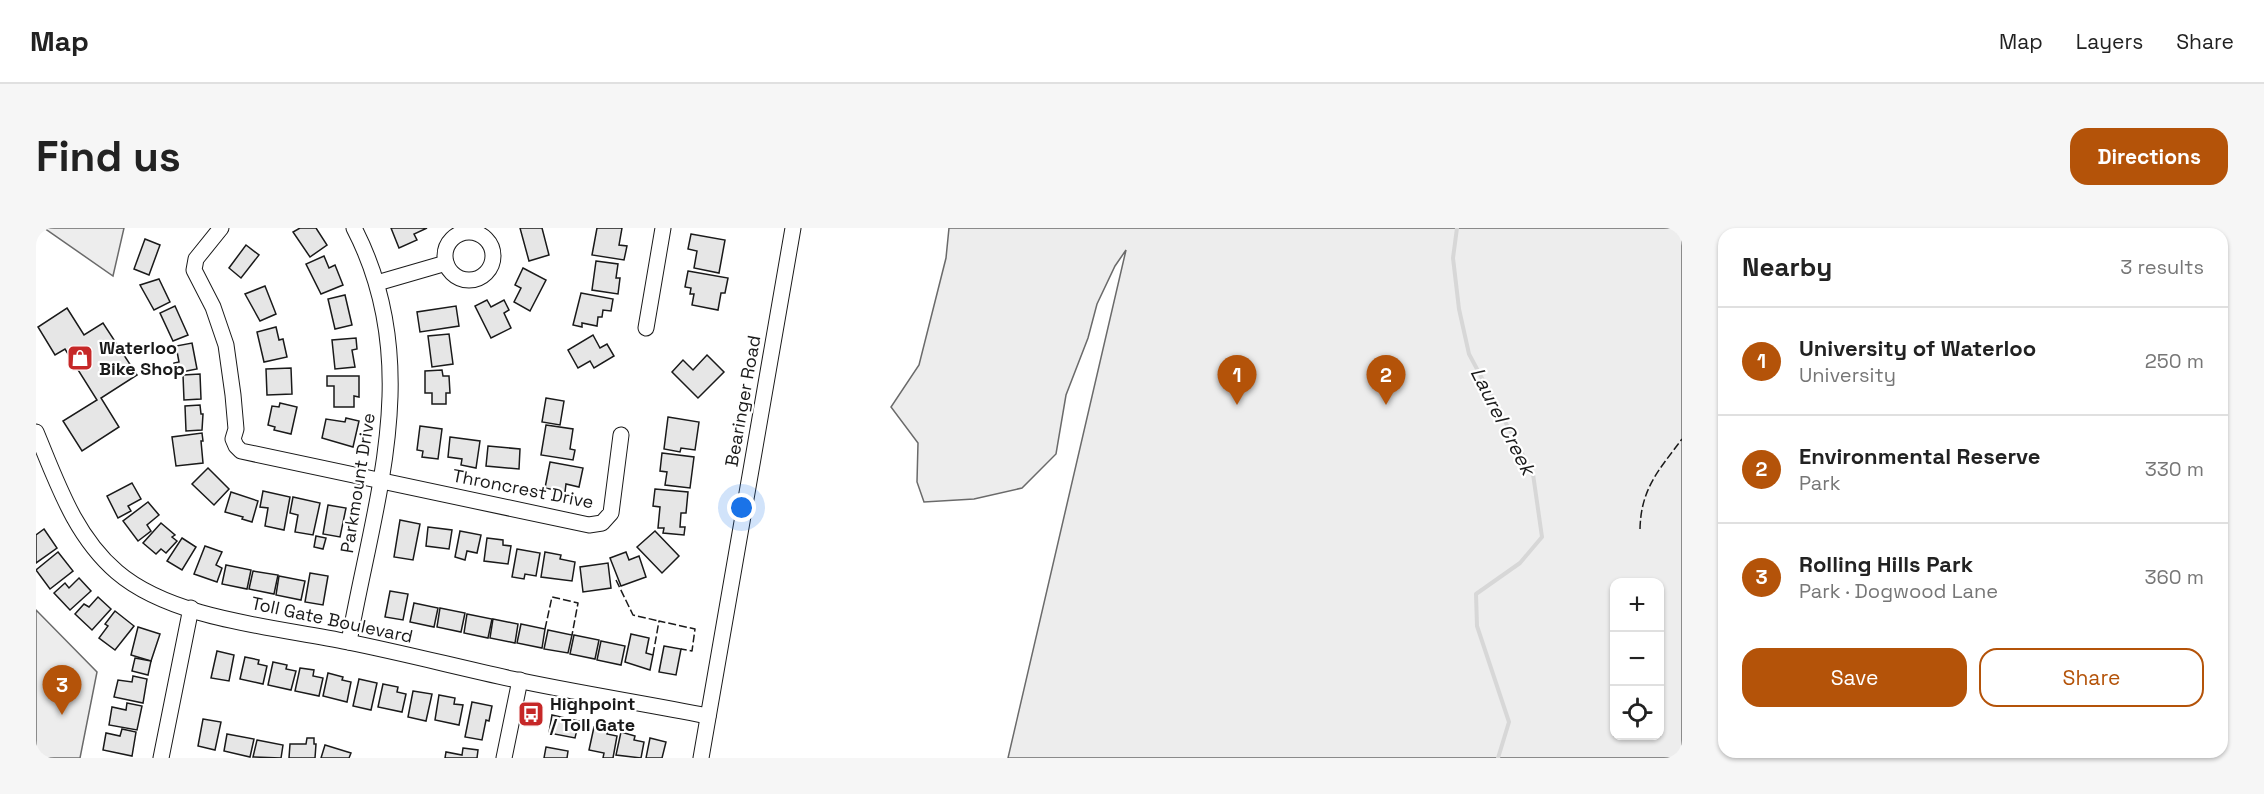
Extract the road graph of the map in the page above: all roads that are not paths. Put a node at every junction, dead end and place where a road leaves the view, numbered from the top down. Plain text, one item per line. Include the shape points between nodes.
1 (221, 228) edge
2 (354, 228) edge
3 (663, 228) edge
4 (793, 228) edge
5 (446, 263) dead end
6 (377, 283) junction
7 (646, 328) dead end
8 (36, 432) edge
9 (621, 435) dead end
10 (382, 481) junction
11 (191, 608) junction
12 (350, 642) junction
13 (520, 680) junction
14 (708, 716) junction
15 (161, 758) edge
16 (504, 758) edge
17 (701, 758) edge

1 - 10 street via 196,259 194,270 226,345 236,446 267,458
2 - 6 street, Parkmount Drive
3 - 7 street
4 - 14 street, Bearinger Road
5 - 6 street
6 - 10 street, Parkmount Drive via 386,329 391,398
8 - 11 street, Toll Gate Boulevard via 70,510 100,556 140,588 167,602
9 - 10 street, Throncrest Drive via 611,513 602,523 589,525
10 - 12 street, Parkmount Drive
11 - 12 street, Toll Gate Boulevard
11 - 15 street
12 - 13 street, Toll Gate Boulevard
13 - 14 street, Toll Gate Boulevard
13 - 16 street
14 - 17 street, Bearinger Road

